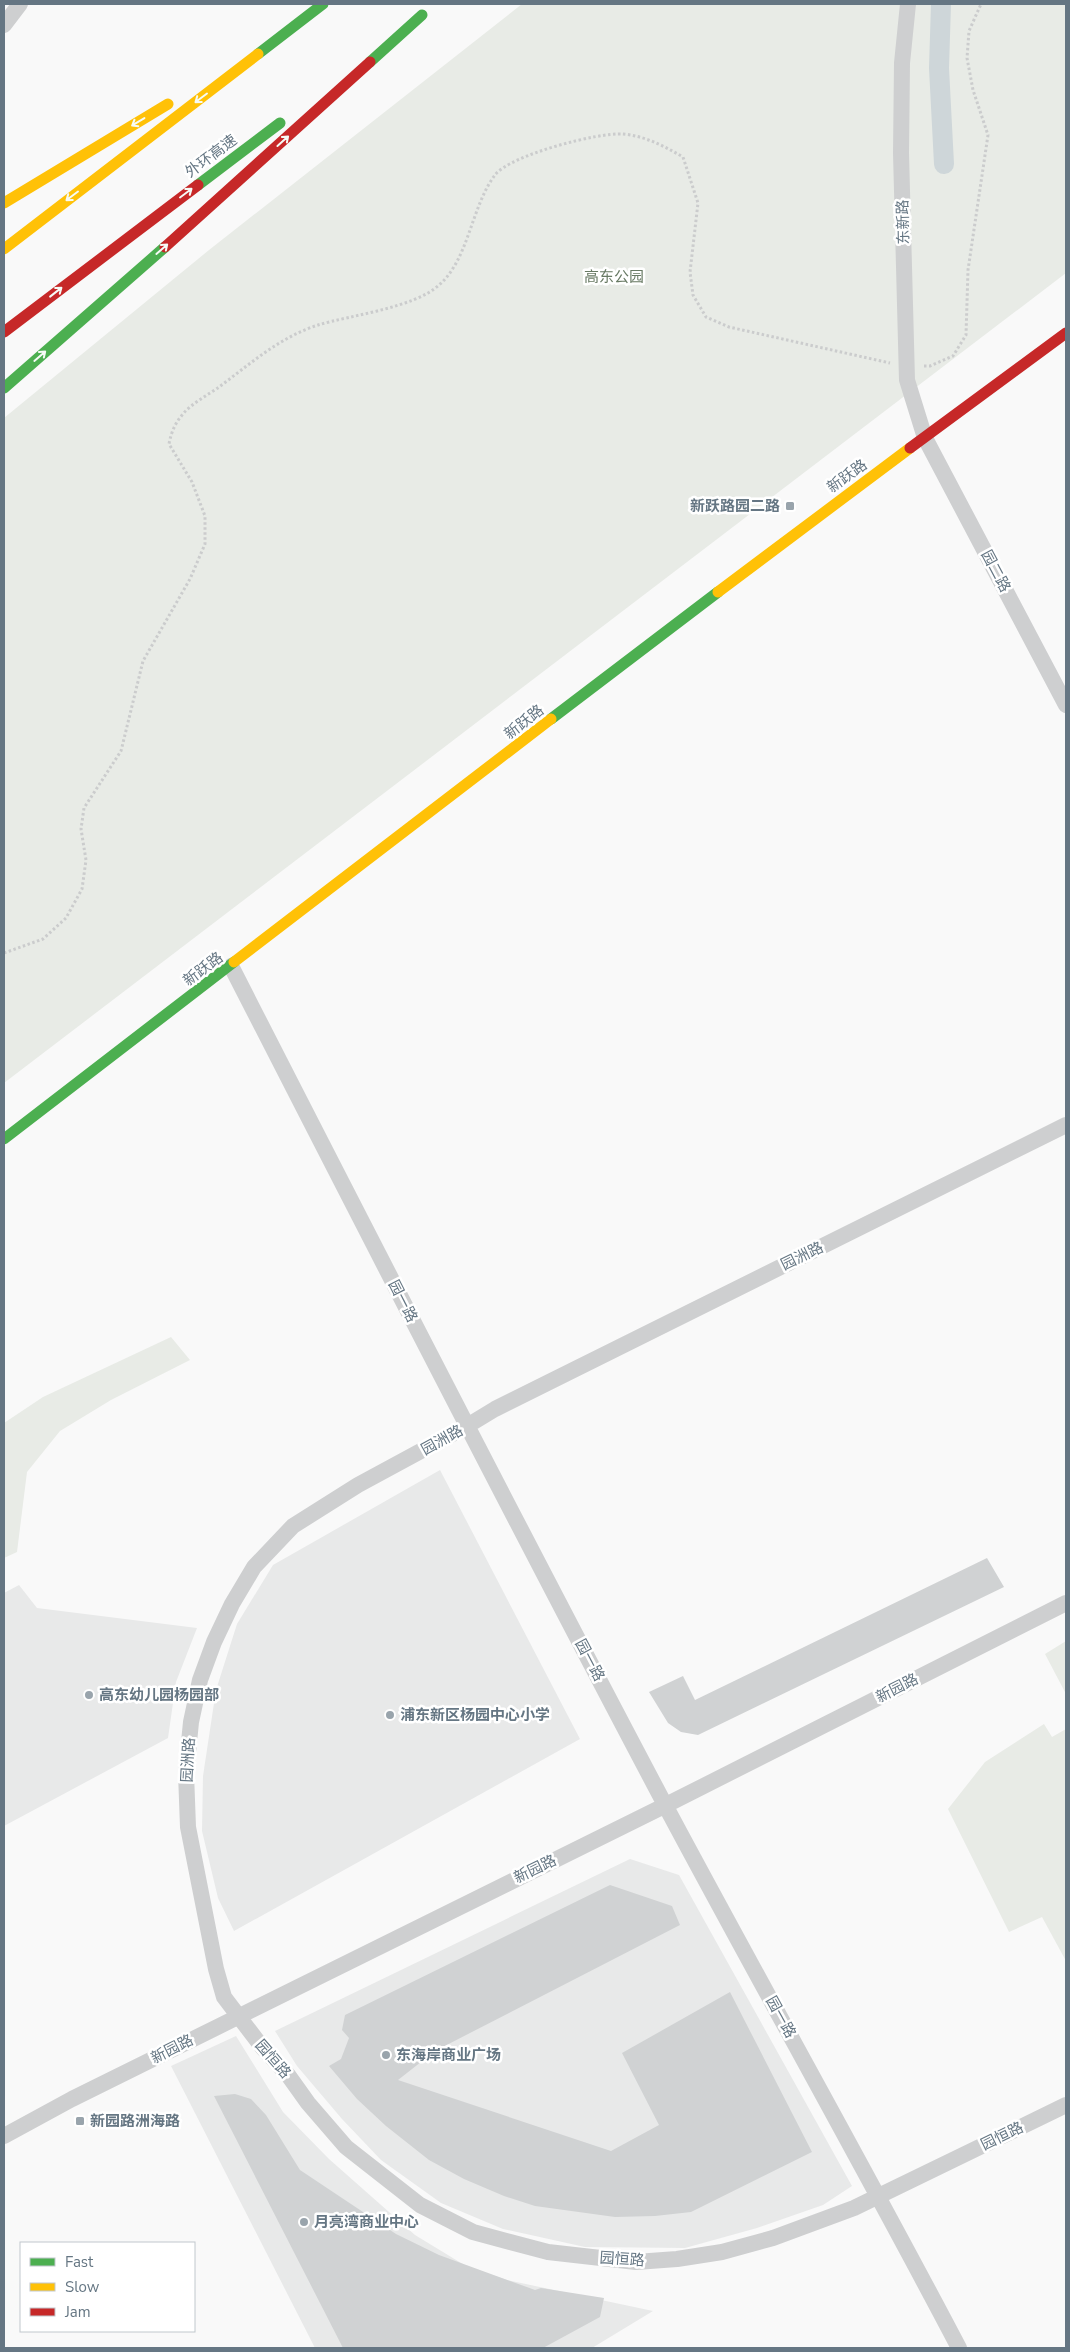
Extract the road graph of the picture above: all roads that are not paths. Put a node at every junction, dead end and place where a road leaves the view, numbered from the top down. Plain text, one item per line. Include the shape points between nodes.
1 (20, 4) edge
2 (323, 4) edge
3 (908, 4) edge
4 (4, 25) edge
5 (285, 34) junction
6 (191, 90) dead end
7 (174, 100) dead end
8 (308, 102) dead end
9 (292, 114) dead end
10 (4, 203) edge
11 (4, 249) edge
12 (4, 332) edge
13 (1066, 333) edge
14 (4, 388) edge
15 (925, 438) junction
16 (1066, 705) edge
17 (231, 966) junction
18 (1066, 1126) edge
19 (4, 1139) edge
20 (467, 1426) junction
21 (1066, 1603) edge
22 (666, 1805) junction
23 (238, 2016) junction
24 (1066, 2105) edge
25 (4, 2136) edge
26 (879, 2195) junction
27 (959, 2348) edge

1 - 4 street
2 - 5 main road
3 - 15 street, 东新路 via 902,63 901,153 907,380
5 - 6 main road
5 -> 11 main road
7 -> 10 main road
14 -> 8 main road via 426,12
12 -> 9 main road, 外环高速
13 - 15 main road, 新跃路
15 - 16 street, 园二路
15 - 17 main road, 新跃路 via 818,515
17 - 19 main road, 新跃路
17 - 20 street, 园一路
18 - 20 street, 园洲路 via 495,1409
20 - 22 street, 园一路
20 - 23 street, 园洲路 via 293,1526 254,1568 214,1642 190,1722 186,1773 188,1827 216,1969 224,1997
21 - 22 street, 新园路
22 - 23 street, 新园路
22 - 26 street, 园一路
23 - 25 street, 新园路 via 72,2098
23 - 26 street, 园恒路 via 346,2147 420,2205 473,2232 548,2252 636,2262 677,2260 773,2238 854,2208
24 - 26 street, 园恒路
26 - 27 street, 园一路

